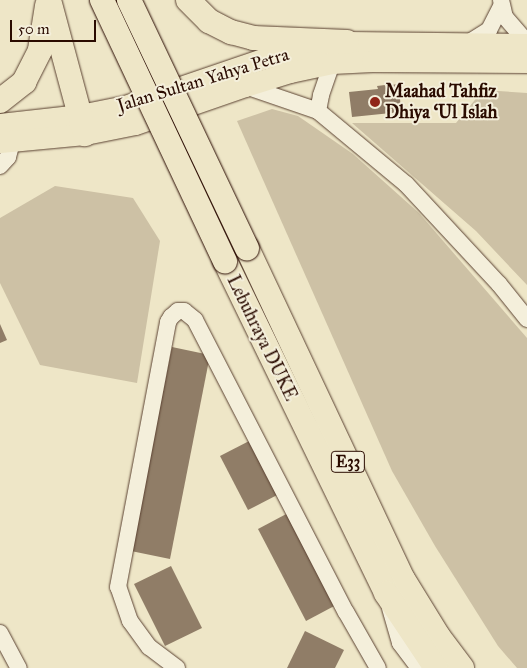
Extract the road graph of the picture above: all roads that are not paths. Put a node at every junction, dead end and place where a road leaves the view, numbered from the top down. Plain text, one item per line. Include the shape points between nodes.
1 (48, 0) edge
2 (102, 0) edge
3 (129, 0) edge
4 (188, 0) edge
5 (501, 3) edge
6 (347, 42) junction
7 (468, 43) junction
8 (527, 43) edge
9 (527, 62) edge
10 (332, 64) junction
11 (245, 86) junction
12 (0, 101) edge
13 (318, 111) junction
14 (82, 124) junction
15 (4, 136) edge
16 (0, 166) edge
17 (527, 318) edge
18 (386, 592) junction
19 (0, 634) edge
20 (10, 662) edge
21 (177, 668) edge
22 (378, 668) edge
23 (419, 668) edge
24 (436, 668) edge
25 (462, 668) edge

1 - 12 highway via 40,50 24,82
1 - 14 highway
2 - 18 highway, Lebuhraya DUKE / E33, bridge
3 - 25 highway, Lebuhraya DUKE / E33, bridge via 403,578 438,636
4 - 6 highway via 209,21 253,38
5 - 7 street via 489,30
5 - 8 street via 514,28
6 - 7 main road, Jalan Sultan Yahya Petra
6 - 14 main road, Jalan Sultan Yahya Petra via 265,58
7 - 8 main road, Jalan Sultan Yahya Petra
9 - 10 main road, Jalan Sultan Yahya Petra via 372,61
10 - 11 main road, Jalan Sultan Yahya Petra via 290,72
10 - 13 street
11 - 13 street
11 - 14 main road, Jalan Sultan Yahya Petra via 135,124
13 - 17 street via 406,184
14 - 15 main road, Jalan Sultan Yahya Petra
15 - 16 street via 8,157
18 - 23 street via 400,643
18 - 24 highway, Lebuhraya DUKE / E33
19 - 20 street
21 - 22 street via 149,647 130,621 118,587 168,322 178,312 184,311 195,320

